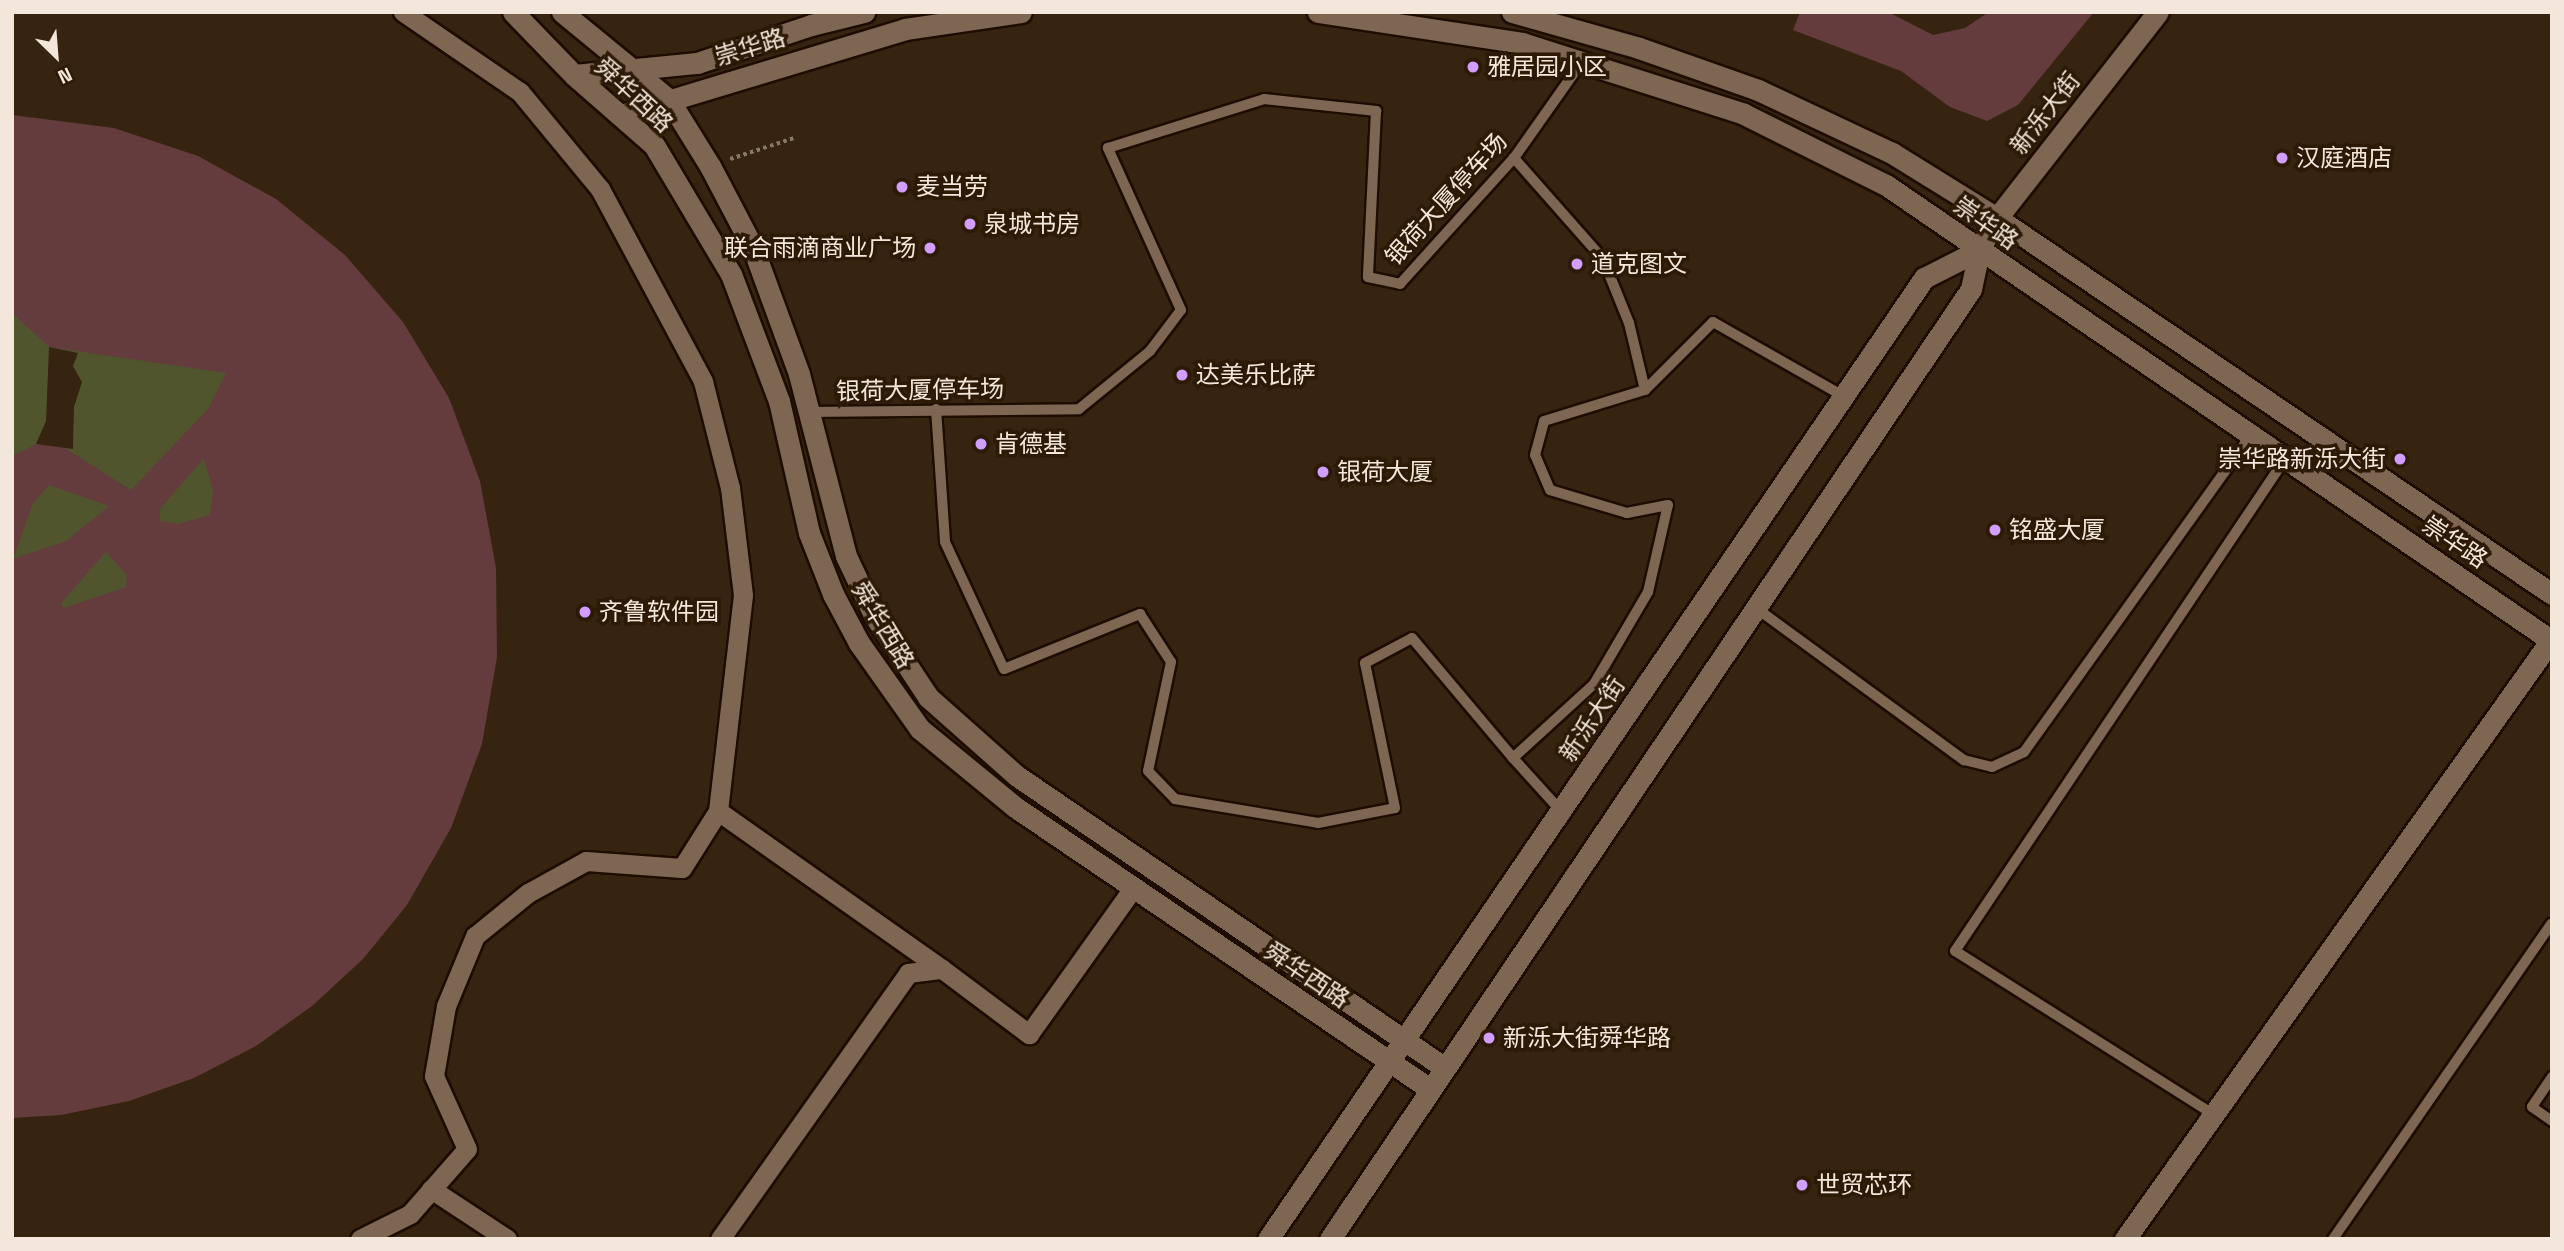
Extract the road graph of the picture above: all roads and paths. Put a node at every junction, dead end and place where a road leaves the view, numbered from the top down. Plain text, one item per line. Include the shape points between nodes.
1 (403, 12) edge
2 (513, 12) edge
3 (562, 12) edge
4 (864, 12) edge
5 (1021, 12) edge
6 (1318, 12) edge
7 (1512, 12) edge
8 (2158, 12) edge
9 (1581, 63) junction
10 (637, 71) junction
11 (574, 75) junction
12 (669, 100) junction
13 (621, 115) junction
14 (794, 138) dead end
15 (1514, 158) junction
16 (710, 166) junction
17 (1997, 218) junction
18 (1979, 250) junction
19 (1645, 390) junction
20 (1843, 396) junction
21 (936, 409) junction
22 (812, 412) junction
23 (2251, 435) junction
24 (2285, 458) junction
25 (2552, 594) edge
26 (1756, 608) junction
27 (2552, 640) edge
28 (1513, 758) junction
29 (718, 811) junction
30 (1562, 811) junction
31 (1133, 888) junction
32 (2552, 923) edge
33 (942, 970) junction
34 (1405, 1041) junction
35 (1390, 1063) junction
36 (1445, 1068) junction
37 (2552, 1077) edge
38 (1430, 1089) junction
39 (2214, 1114) junction
40 (2552, 1121) edge
41 (431, 1189) junction
42 (360, 1239) edge
43 (507, 1239) edge
44 (720, 1239) edge
45 (1268, 1239) edge
46 (1329, 1239) edge
47 (2125, 1239) edge
48 (2333, 1239) edge

1 - 29 street via 520,92 591,179 703,381 730,488 743,595
2 - 11 main road, 舜华西路
3 - 10 main road, 舜华西路
4 - 10 main road, 崇华路 via 810,24 697,63
5 - 12 main road, 崇华路 via 905,29
6 - 9 main road, 崇华路 via 1522,43
7 - 17 main road, 崇华路 via 1639,48 1758,90 1892,153
8 - 17 main road, 新泺大街
9 - 15 lane, 银荷大厦停车场
9 - 18 main road, 崇华路 via 1744,114 1886,185
10 - 11 main road, 崇华路
10 - 12 main road, 舜华西路
11 - 13 main road, 舜华西路
12 - 13 main road, 崇华路
12 - 16 main road, 舜华西路
13 - 31 main road, 舜华西路 via 653,145 731,274 779,401 809,533 859,643 920,729 1015,807
14 - 16 path
15 - 19 lane via 1603,258 1629,323
15 - 21 lane, 银荷大厦停车场 via 1400,284 1368,278 1376,111 1264,99 1108,148 1181,310 1150,351 1079,409
16 - 22 main road, 舜华西路 via 752,248
17 - 18 main road, 新泺大街
17 - 25 main road, 崇华路
18 - 20 main road, 新泺大街 via 1924,278
18 - 23 main road, 崇华路
18 - 26 main road, 新泺大街 via 1971,289
19 - 20 lane via 1713,322
19 - 28 lane via 1544,421 1535,455 1550,490 1627,513 1668,505 1648,592 1594,684
20 - 30 main road, 新泺大街
21 - 22 lane, 银荷大厦停车场
21 - 28 lane via 945,542 1004,669 1140,614 1171,662 1148,771 1175,799 1318,823 1395,808 1365,663 1412,638
22 - 34 main road, 舜华西路 via 830,507 846,556 874,615 928,697 1017,776
23 - 24 main road, 崇华路
23 - 26 lane via 2024,752 1992,767 1964,760
24 - 27 main road, 崇华路
24 - 39 lane via 1955,951
26 - 36 main road, 新泺大街
27 - 39 main road
28 - 30 lane
29 - 33 street
29 - 41 street via 682,868 586,861 528,893 475,936 446,1006 434,1076 467,1149
30 - 34 main road, 新泺大街
31 - 33 street via 1029,1034
31 - 35 main road, 舜华西路
32 - 48 lane
33 - 44 street via 908,973
34 - 35 main road, 新泺大街
34 - 36 main road, 舜华西路
35 - 38 main road, 舜华西路
35 - 45 main road, 新泺大街
36 - 38 main road, 新泺大街
37 - 40 lane via 2532,1107
38 - 46 main road, 新泺大街
39 - 47 main road
41 - 42 street via 410,1214
41 - 43 street

